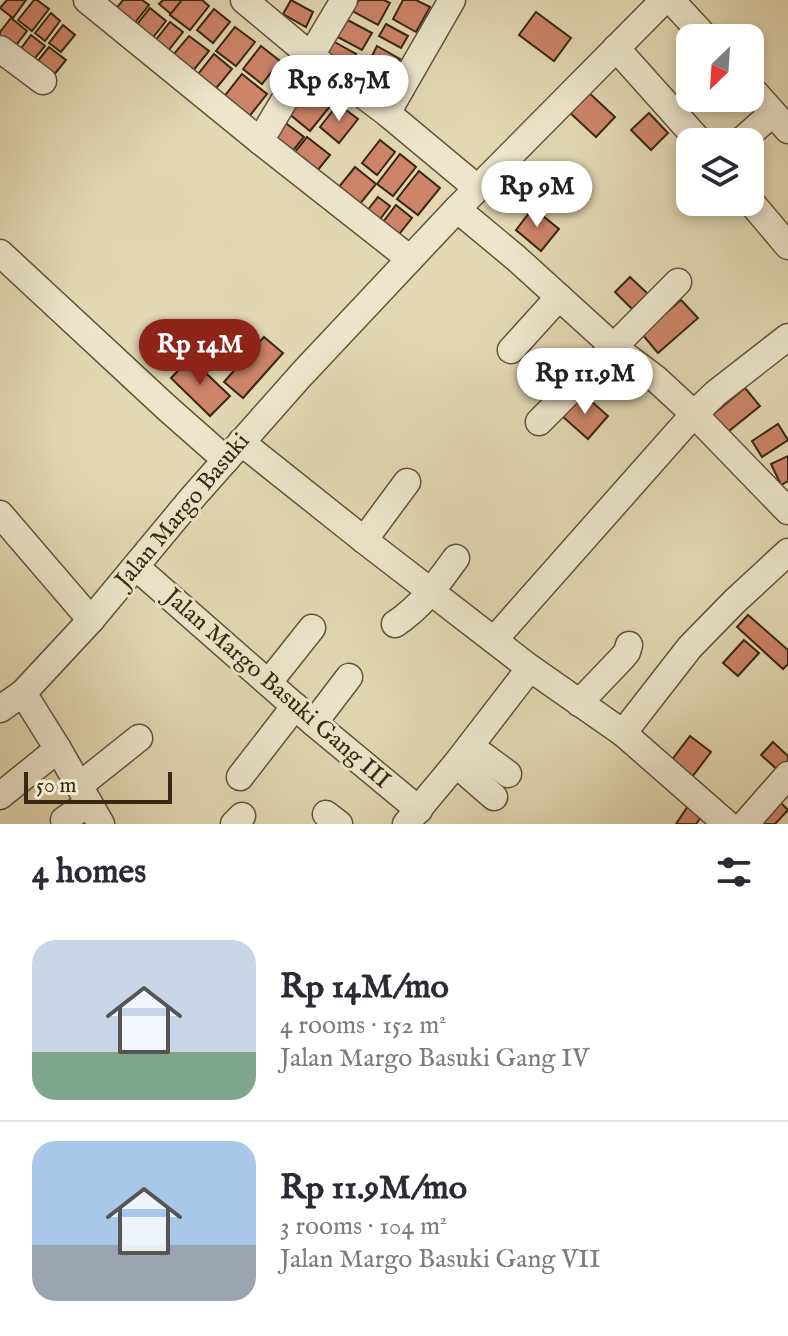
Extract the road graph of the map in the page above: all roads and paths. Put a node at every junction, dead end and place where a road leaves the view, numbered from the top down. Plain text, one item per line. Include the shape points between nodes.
1 (87, 0) edge
2 (244, 0) edge
3 (344, 0) edge
4 (452, 0) edge
5 (664, 0) edge
6 (671, 0) edge
7 (693, 24) edge
8 (616, 48) junction
9 (0, 49) edge
10 (311, 56) junction
11 (43, 81) dead end
12 (764, 103) edge
13 (387, 113) junction
14 (780, 121) edge
15 (687, 128) edge
16 (260, 141) junction
17 (477, 188) junction
18 (457, 209) junction
19 (763, 216) edge
20 (788, 246) edge
21 (0, 253) edge
22 (410, 259) junction
23 (678, 282) dead end
24 (559, 297) junction
25 (788, 337) edge
26 (614, 347) junction
27 (511, 350) dead end
28 (694, 414) junction
29 (539, 422) dead end
30 (233, 451) junction
31 (407, 482) dead end
32 (788, 511) edge
33 (0, 514) edge
34 (364, 540) junction
35 (788, 552) edge
36 (456, 558) dead end
37 (136, 567) junction
38 (432, 592) junction
39 (91, 620) junction
40 (395, 624) dead end
41 (312, 628) dead end
42 (494, 640) junction
43 (629, 645) dead end
44 (530, 668) junction
45 (349, 677) dead end
46 (269, 682) junction
47 (23, 693) junction
48 (579, 703) junction
49 (0, 709) edge
50 (304, 714) junction
51 (623, 733) junction
52 (139, 738) dead end
53 (58, 749) junction
54 (463, 755) junction
55 (508, 774) dead end
56 (788, 775) edge
57 (240, 777) dead end
58 (0, 796) edge
59 (494, 797) dead end
60 (90, 804) edge
61 (64, 820) dead end
62 (410, 820) edge
63 (727, 824) edge
64 (745, 824) edge

1 - 16 street
2 - 10 street
3 - 10 street
4 - 13 street
5 - 8 street, Jalan Margo Basuki
6 - 7 street
8 - 15 street
8 - 17 street, Jalan Margo Basuki
9 - 11 street
10 - 13 street
10 - 16 street
12 - 14 street
13 - 17 street
16 - 22 street
17 - 18 street, Jalan Margo Basuki
18 - 22 street, Jalan Margo Basuki
18 - 24 street
19 - 20 street
21 - 30 street via 167,408
22 - 30 street, Jalan Margo Basuki
23 - 26 street
24 - 26 street
24 - 27 street
25 - 28 street
26 - 28 street
26 - 29 street
28 - 32 street
28 - 42 street
30 - 34 street via 316,491
30 - 37 street, Jalan Margo Basuki
31 - 34 street
33 - 39 street
34 - 38 street
35 - 51 street via 690,647
36 - 38 street
37 - 39 street, Jalan Margo Basuki
37 - 46 street, Jalan Margo Basuki Gang III
38 - 40 street
38 - 42 street
39 - 47 street, Jalan Margo Basuki
41 - 46 street
42 - 44 street
43 - 48 street
44 - 48 street
44 - 54 street
45 - 50 street
46 - 50 street, Jalan Margo Basuki Gang III
47 - 49 street, Jalan Margo Basuki
47 - 53 street
48 - 51 street
50 - 57 street
50 - 62 street, Jalan Margo Basuki Gang III
51 - 63 street
52 - 60 street
53 - 58 street
53 - 60 street
54 - 55 street
54 - 59 street
54 - 62 street
56 - 64 street
60 - 61 street

